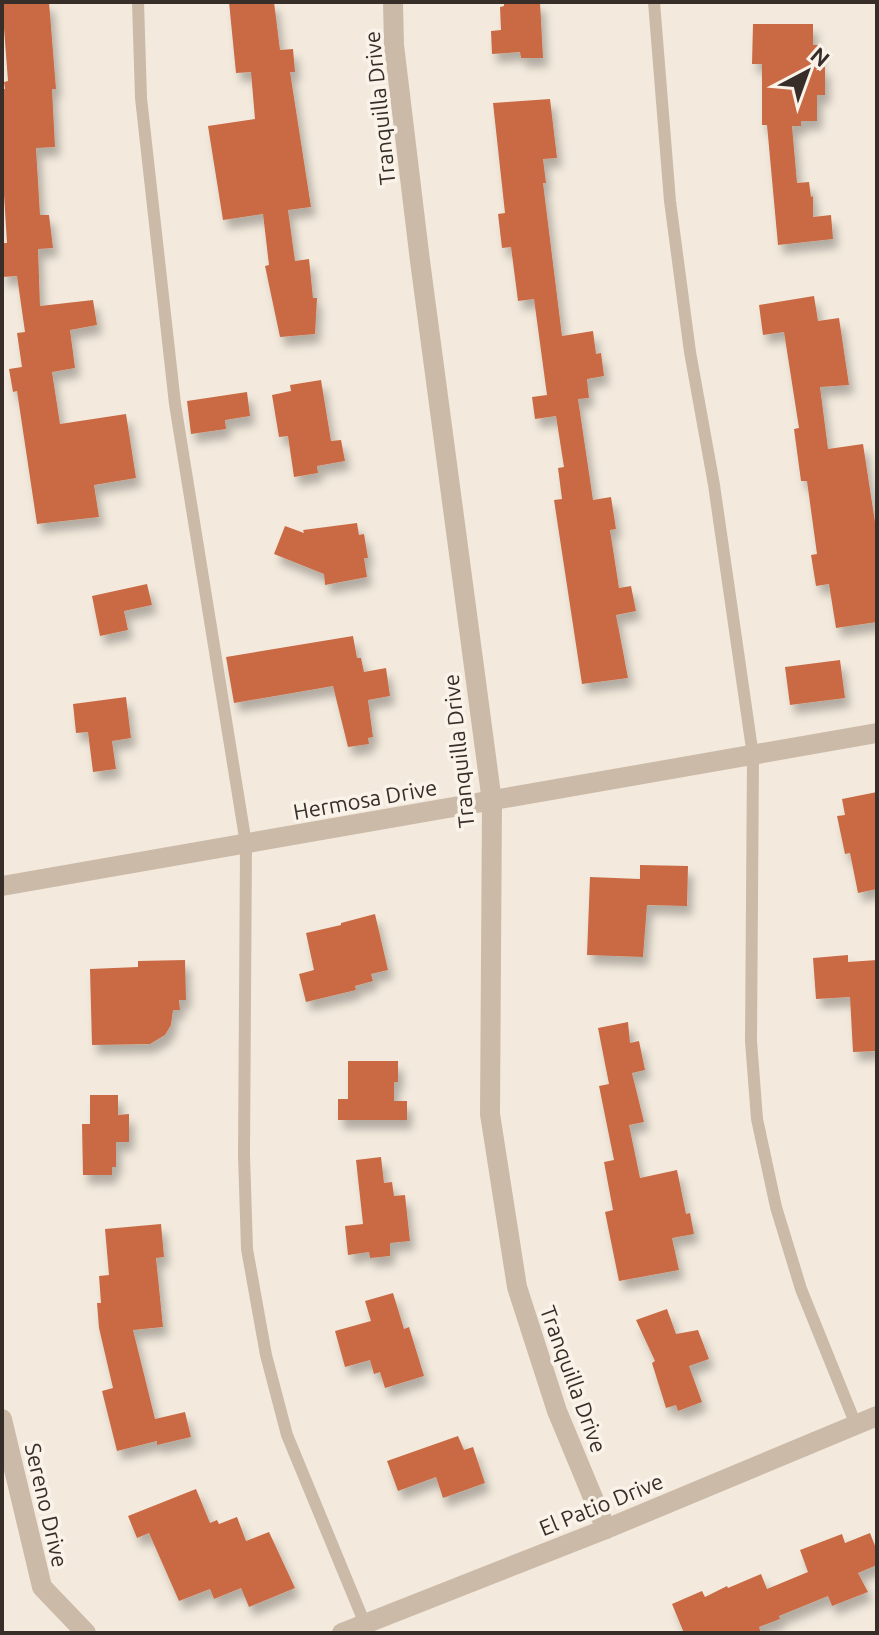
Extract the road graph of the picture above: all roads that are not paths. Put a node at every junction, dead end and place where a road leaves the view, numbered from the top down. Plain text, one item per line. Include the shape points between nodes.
1 (138, 2) edge
2 (393, 2) edge
3 (654, 2) edge
4 (877, 733) edge
5 (753, 756) junction
6 (492, 802) junction
7 (246, 844) junction
8 (2, 886) edge
9 (877, 1416) edge
10 (2, 1419) edge
11 (856, 1425) junction
12 (606, 1529) junction
13 (365, 1624) junction
14 (86, 1633) edge
15 (342, 1633) edge

1 - 7 lane via 141,98 175,404
2 - 6 street, Tranquilla Drive via 420,261
3 - 5 lane via 670,201
4 - 5 street, Hermosa Drive
5 - 6 street, Hermosa Drive
5 - 11 lane via 751,1026 757,1119 801,1289
6 - 7 street, Hermosa Drive
6 - 12 street, Tranquilla Drive via 490,1114 509,1240 517,1287 557,1411
7 - 8 street, Hermosa Drive
7 - 13 lane via 247,1249 287,1435
9 - 11 street, El Patio Drive
10 - 14 street, Sereno Drive via 42,1587
11 - 12 street, El Patio Drive
12 - 13 street, El Patio Drive
13 - 15 street, El Patio Drive

